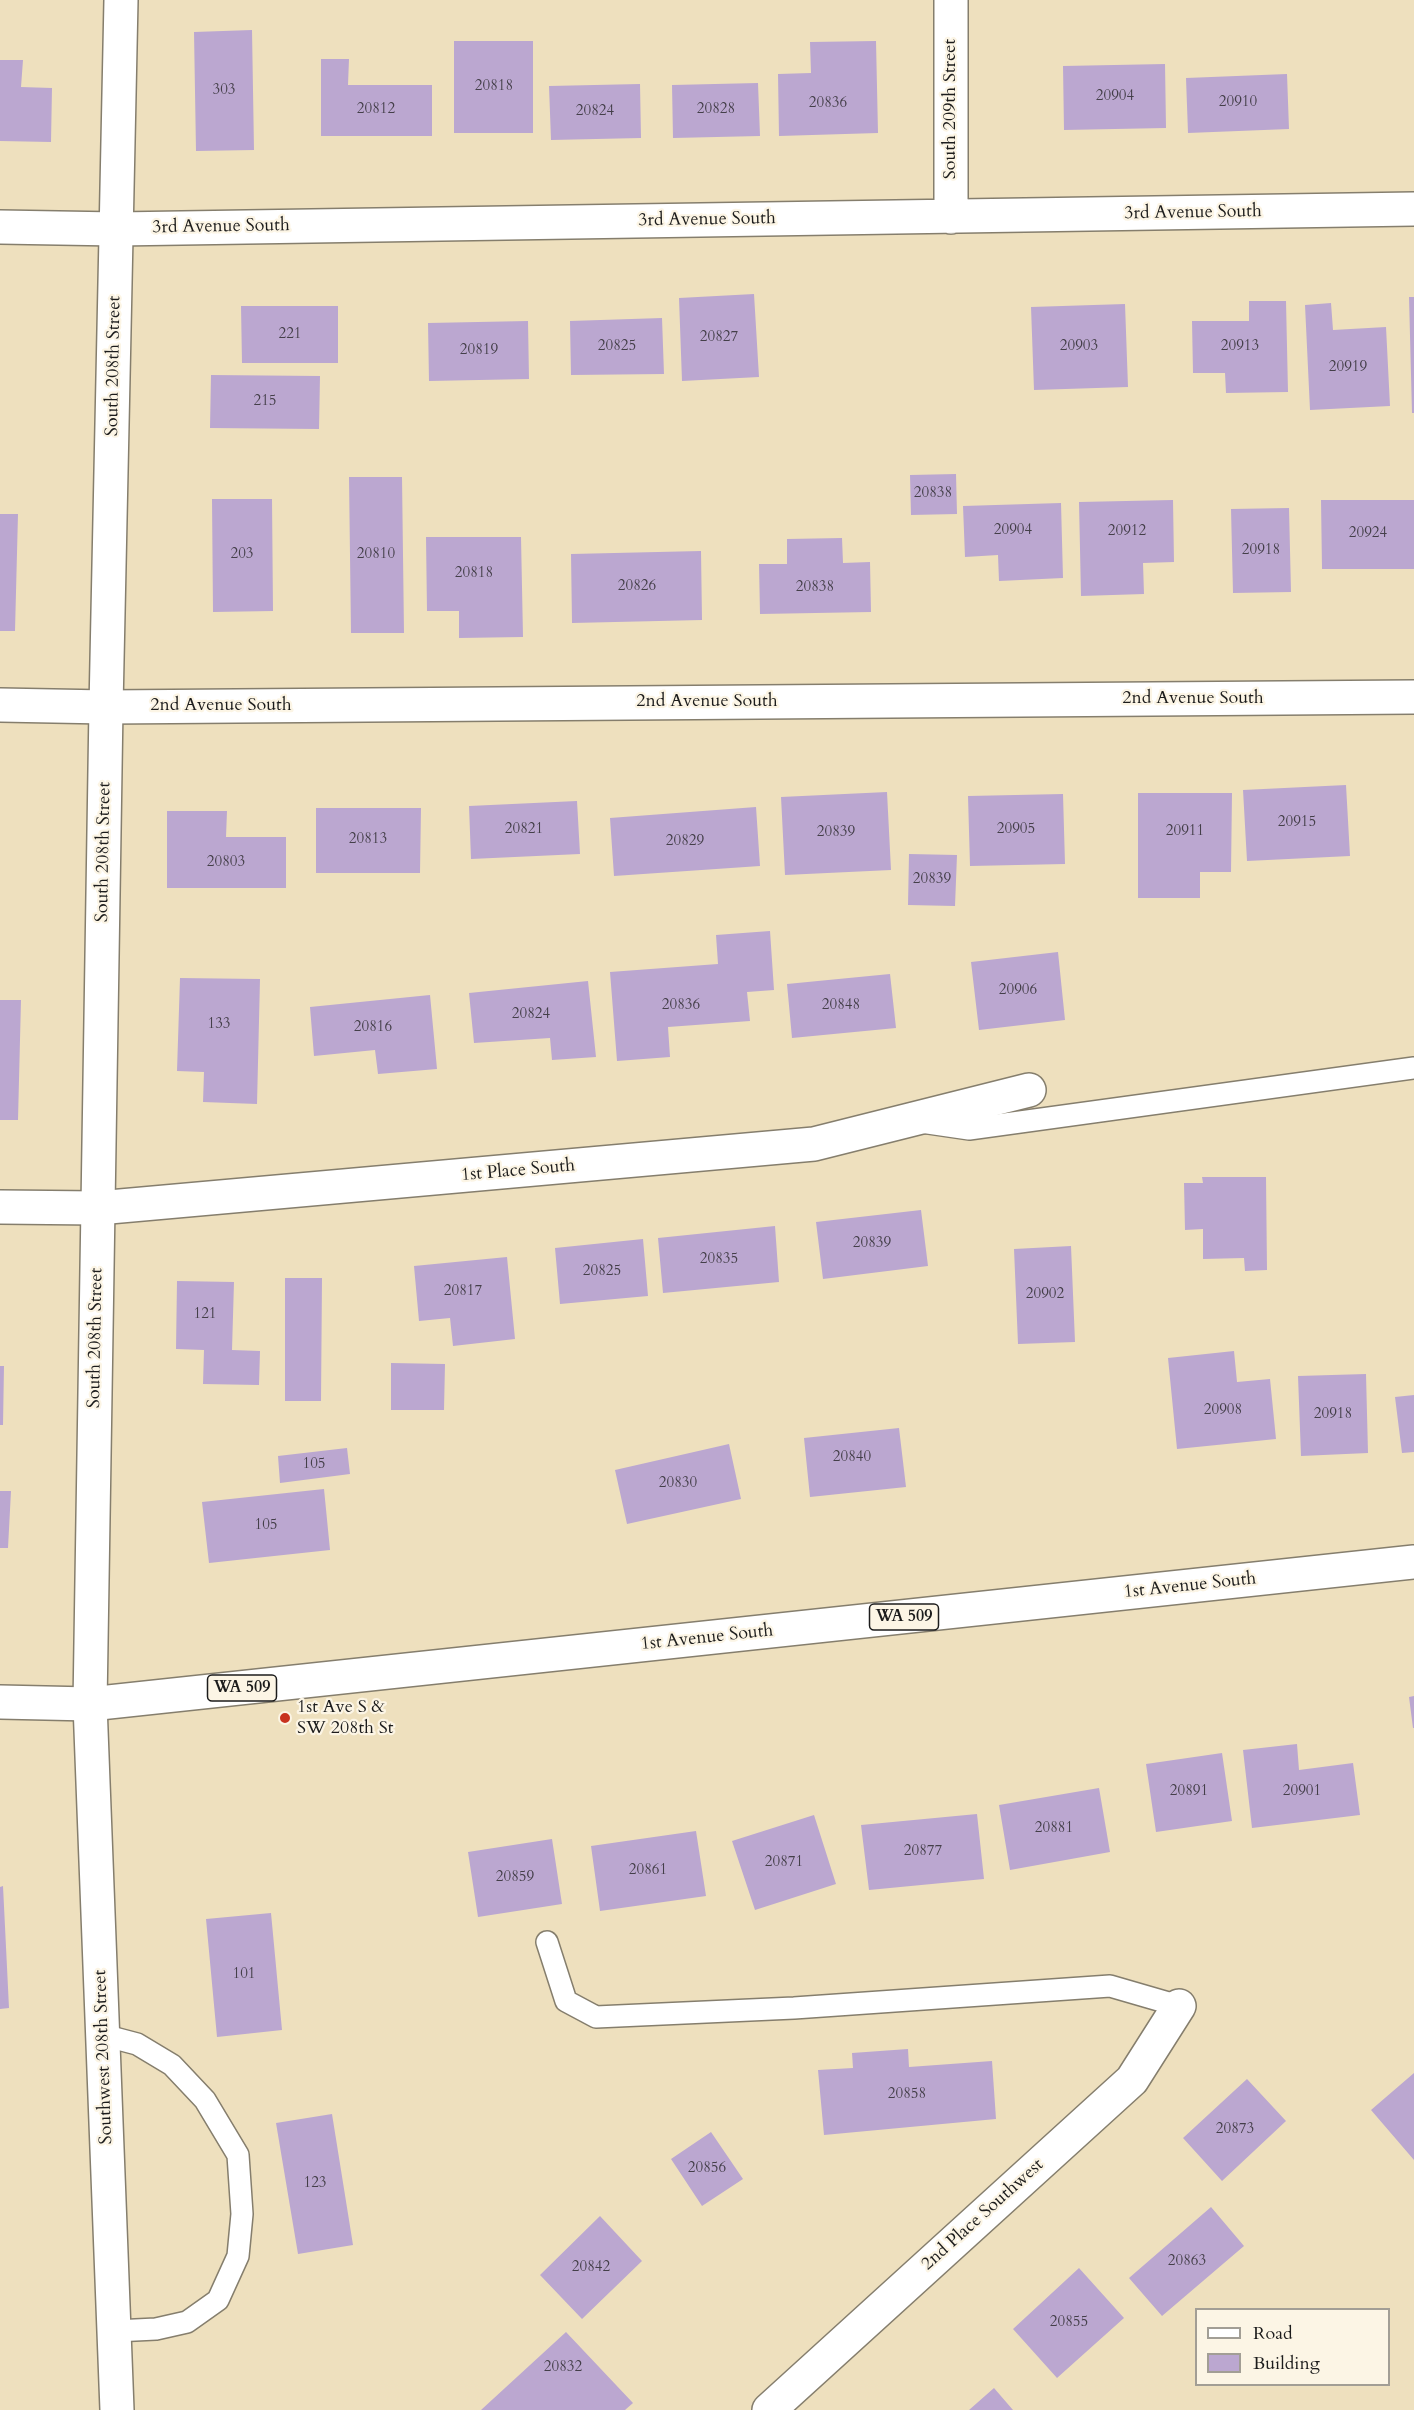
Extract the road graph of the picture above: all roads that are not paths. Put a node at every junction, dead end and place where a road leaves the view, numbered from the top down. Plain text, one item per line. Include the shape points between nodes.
1 (121, 0) edge
2 (951, 0) edge
3 (1414, 209) edge
4 (951, 217) junction
5 (0, 227) edge
6 (117, 229) junction
7 (1414, 697) edge
8 (0, 705) edge
9 (106, 707) junction
10 (1414, 1068) edge
11 (1029, 1090) dead end
12 (911, 1120) junction
13 (0, 1207) edge
14 (98, 1208) junction
15 (1414, 1562) edge
16 (0, 1702) edge
17 (90, 1704) junction
18 (547, 1942) dead end
19 (1179, 2006) joint
20 (104, 2035) junction
21 (114, 2331) junction
22 (117, 2410) edge
23 (769, 2410) edge

1 - 6 street, South 208th Street
2 - 4 street, South 209th Street
3 - 4 street, 3rd Avenue South
4 - 6 street, 3rd Avenue South
5 - 6 street, 3rd Avenue South
6 - 9 street, South 208th Street
7 - 9 street, 2nd Avenue South
8 - 9 street, 2nd Avenue South
9 - 14 street, South 208th Street
10 - 12 lane via 969,1129
11 - 12 street, 1st Place South
12 - 14 street, 1st Place South via 814,1144
13 - 14 street, 1st Place South
14 - 17 street, South 208th Street
15 - 17 street, 1st Avenue South / WA 509
16 - 17 street, 1st Avenue South / WA 509
17 - 20 street, Southwest 208th Street
18 - 19 lane via 566,2001 596,2017 1110,1986
19 - 23 street, 2nd Place Southwest via 1132,2080
20 - 21 street, Southwest 208th Street
20 - 21 lane via 137,2044 172,2065 206,2100 238,2156 242,2214 238,2256 218,2300 187,2322 156,2329
21 - 22 street, Southwest 208th Street

